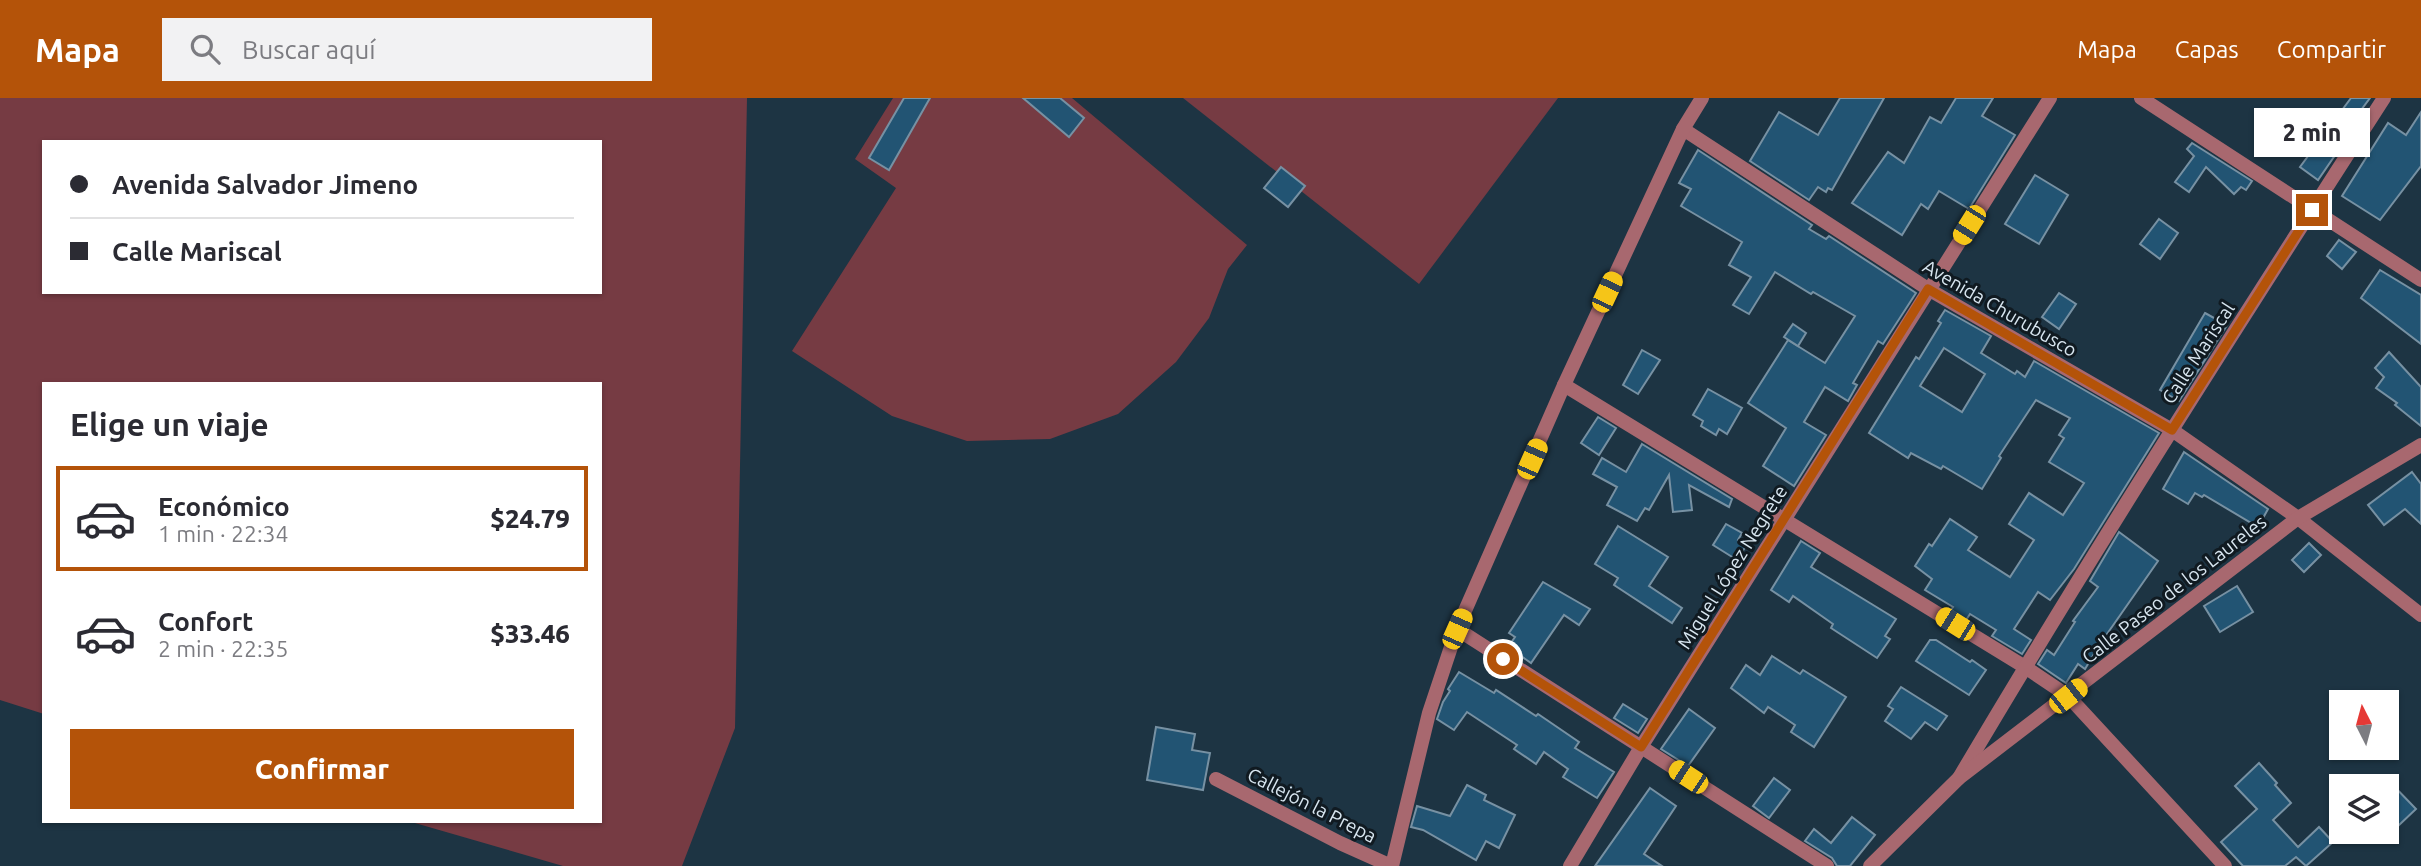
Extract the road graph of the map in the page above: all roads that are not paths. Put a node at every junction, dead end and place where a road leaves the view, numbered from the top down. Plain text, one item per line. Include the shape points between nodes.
1 (1702, 98) edge
2 (2050, 98) edge
3 (2141, 98) edge
4 (2385, 98) edge
5 (1683, 129) junction
6 (2312, 210) junction
7 (2421, 280) edge
8 (1928, 289) junction
9 (1564, 385) junction
10 (2172, 430) junction
11 (2421, 445) edge
12 (2298, 518) junction
13 (1785, 520) junction
14 (2421, 615) edge
15 (1457, 629) junction
16 (2025, 667) junction
17 (2068, 696) junction
18 (1641, 747) junction
19 (1959, 778) junction
20 (1216, 779) dead end
21 (1391, 866) edge
22 (1570, 866) edge
23 (1827, 866) edge
24 (1870, 866) edge
25 (2225, 866) edge

1 - 5 street
2 - 8 street, Miguel López Negrete
3 - 6 street
4 - 6 street, Calle Mariscal
5 - 8 street, Avenida Churubusco
5 - 9 street
6 - 7 street
6 - 10 street, Calle Mariscal
8 - 10 street, Avenida Churubusco
8 - 13 street, Miguel López Negrete
9 - 13 street
9 - 15 street
10 - 12 street, Avenida Churubusco
10 - 16 street, Calle Mariscal
11 - 12 street, Calle Paseo de los Laureles
12 - 14 street, Avenida Churubusco
12 - 17 street, Calle Paseo de los Laureles
13 - 16 street
13 - 18 street, Miguel López Negrete
15 - 18 street
15 - 21 street via 1426,724
16 - 17 street
16 - 19 street, Calle Mariscal
17 - 19 street, Calle Paseo de los Laureles
17 - 25 street
18 - 22 street, Miguel López Negrete
18 - 23 street
19 - 24 street, Calle Paseo de los Laureles
20 - 21 street, Callejón la Prepa

